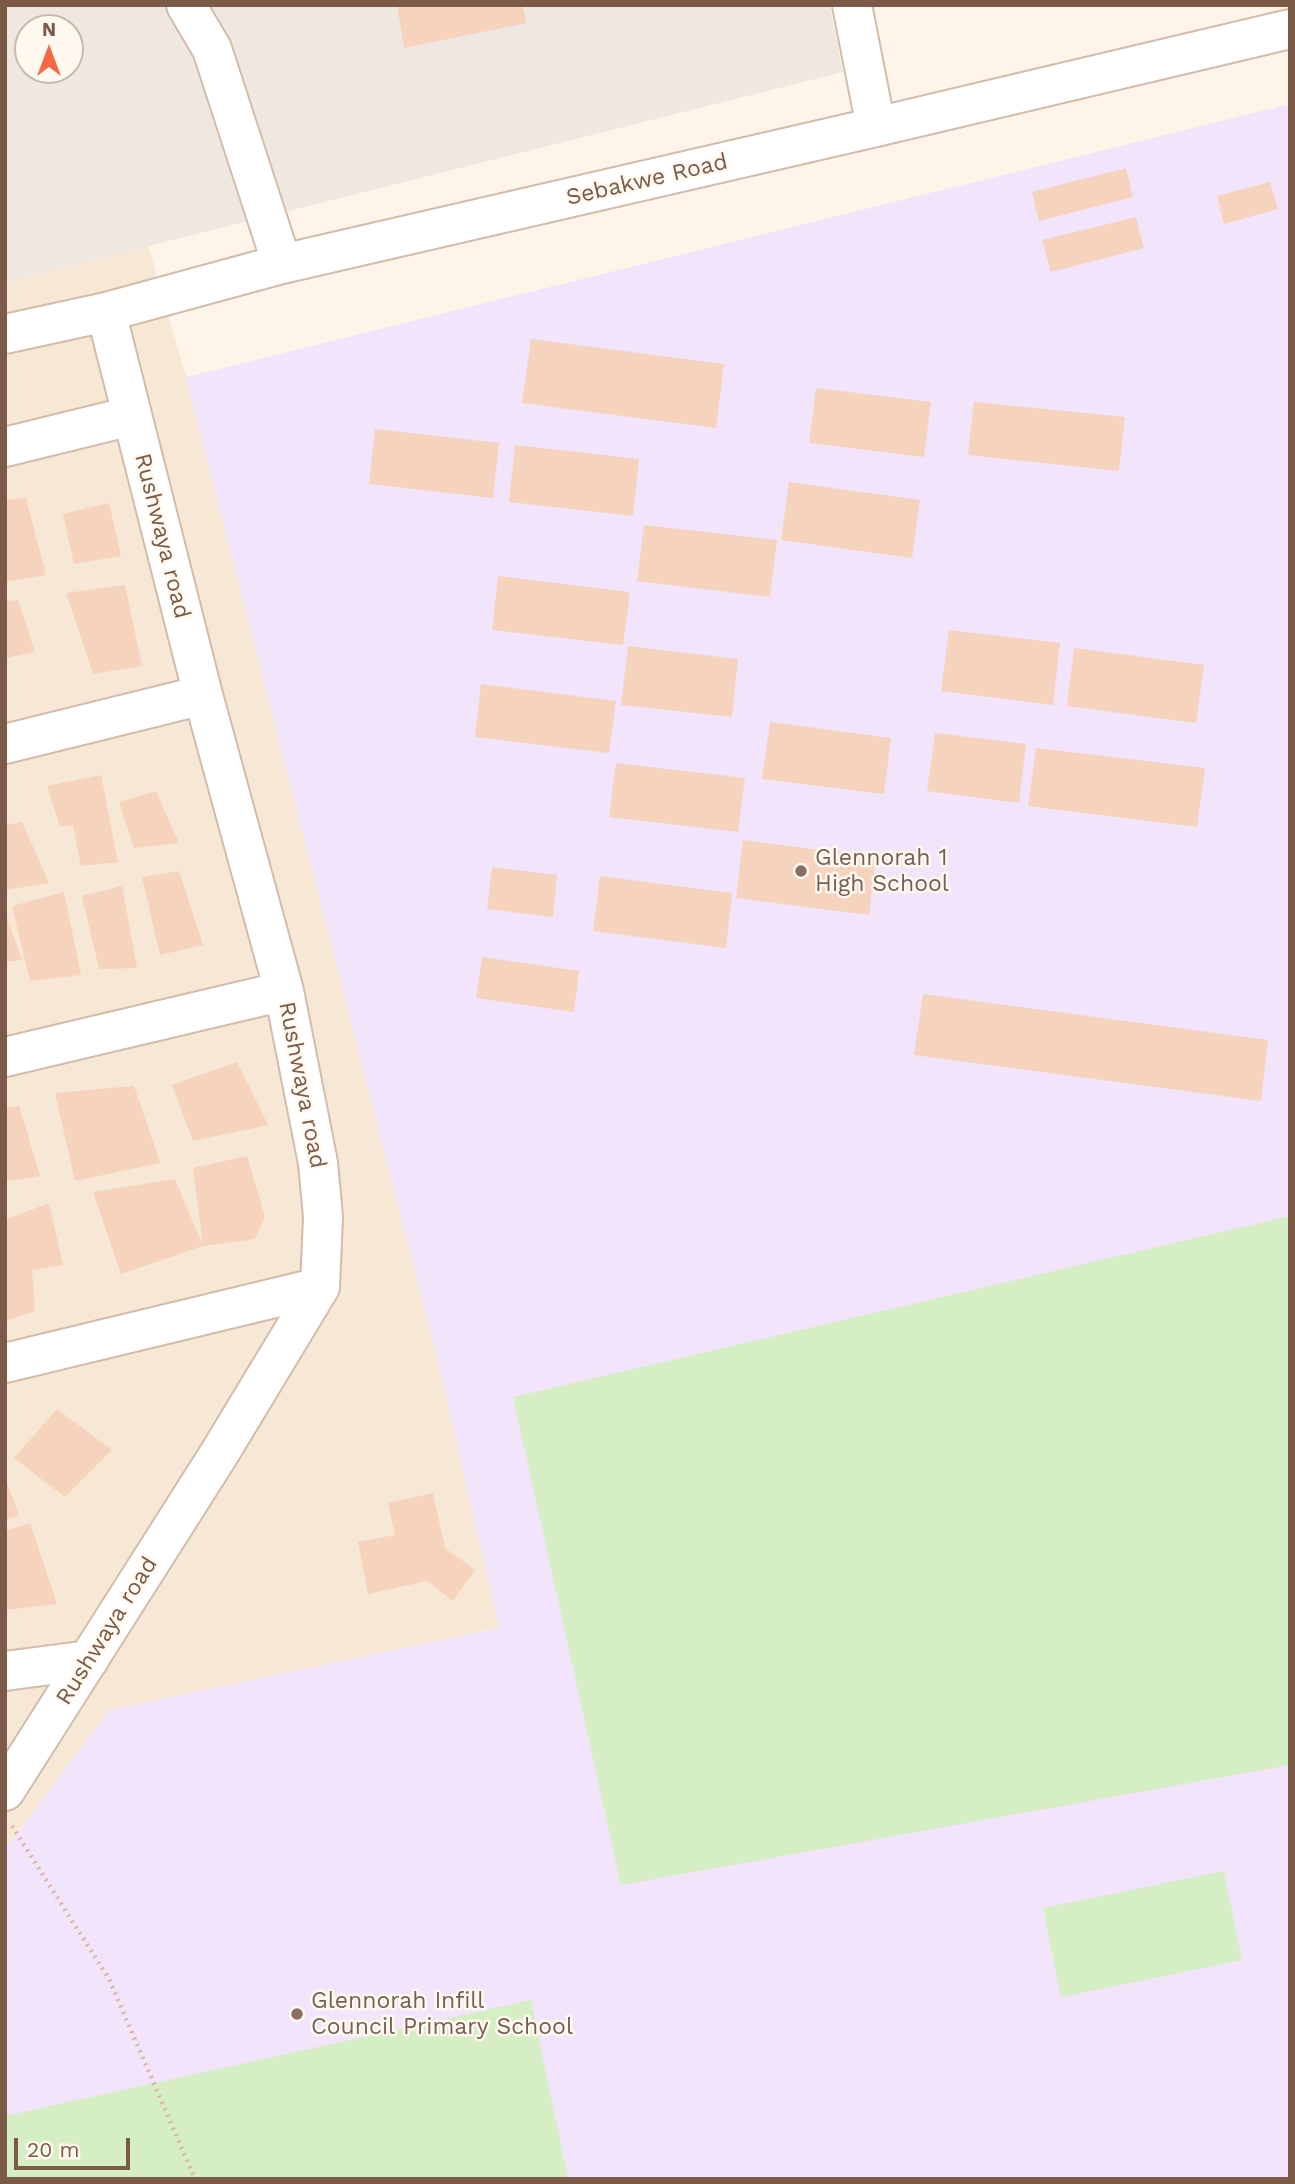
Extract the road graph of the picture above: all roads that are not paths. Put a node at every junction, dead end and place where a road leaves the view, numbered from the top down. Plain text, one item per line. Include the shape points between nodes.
1 (186, 5) edge
2 (852, 5) edge
3 (1290, 29) edge
4 (876, 127) junction
5 (282, 264) junction
6 (106, 312) junction
7 (5, 334) edge
8 (131, 416) junction
9 (5, 447) edge
10 (203, 695) junction
11 (5, 744) edge
12 (284, 991) junction
13 (5, 1057) edge
14 (320, 1287) junction
15 (5, 1363) edge
16 (89, 1660) junction
17 (5, 1671) edge
18 (5, 1791) edge

1 - 5 street via 212,49
2 - 4 street
3 - 4 street, Sebakwe Road
4 - 5 street, Sebakwe Road
5 - 6 street, Sebakwe Road
6 - 7 street, Sebakwe Road
6 - 8 street, Rushwaya road
8 - 9 street
8 - 10 street, Rushwaya road
10 - 11 street
10 - 12 street, Rushwaya road
12 - 13 street
12 - 14 street, Rushwaya road via 318,1163 323,1217
14 - 15 street
14 - 16 street, Rushwaya road
16 - 17 street
16 - 18 street, Rushwaya road

